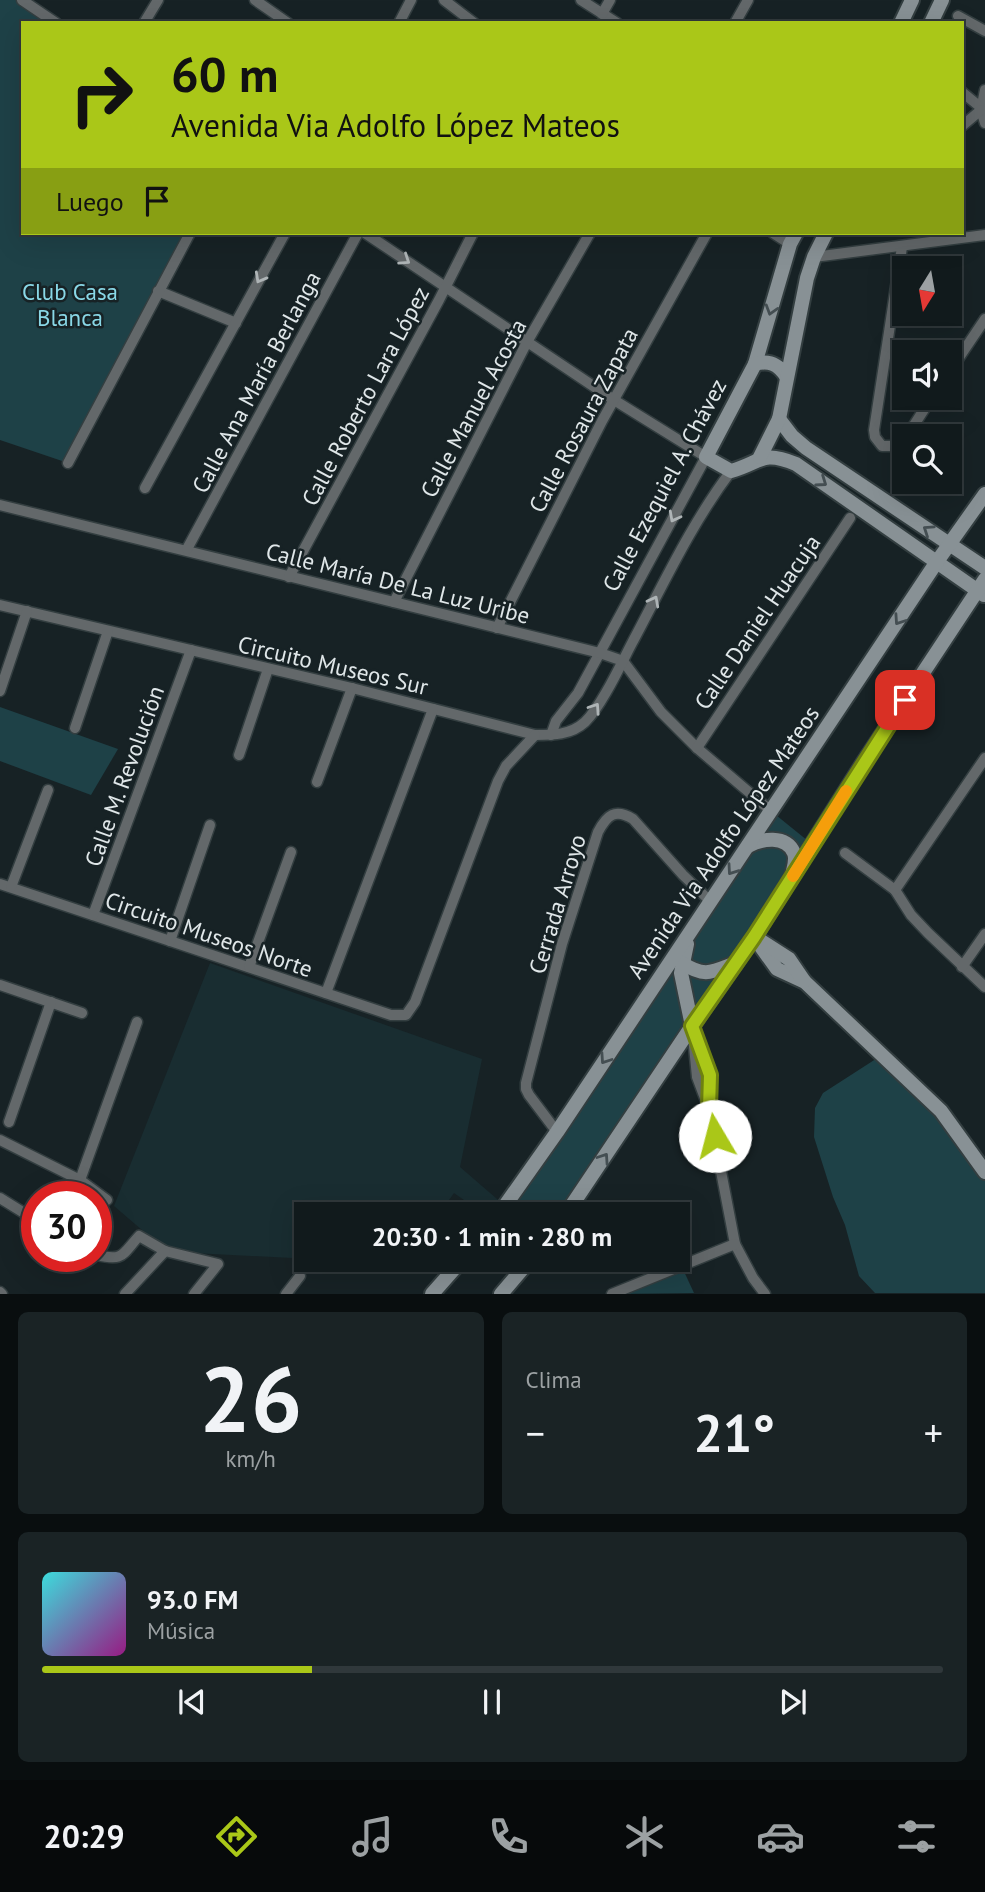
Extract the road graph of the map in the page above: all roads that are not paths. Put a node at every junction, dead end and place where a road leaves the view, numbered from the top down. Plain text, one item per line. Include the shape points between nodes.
1 (22, 0) edge
2 (158, 0) edge
3 (255, 0) edge
4 (411, 0) edge
5 (444, 0) edge
6 (582, 0) edge
7 (610, 0) edge
8 (748, 0) edge
9 (912, 0) edge
10 (942, 0) edge
11 (602, 14) junction
12 (958, 16) dead end
13 (53, 21) edge
14 (145, 21) edge
15 (285, 21) edge
16 (400, 21) edge
17 (471, 21) edge
18 (614, 21) edge
19 (736, 21) edge
20 (902, 21) edge
21 (932, 21) edge
22 (985, 32) edge
23 (985, 90) edge
24 (964, 94) edge
25 (983, 111) edge
26 (985, 123) edge
27 (964, 125) edge
28 (189, 235) edge
29 (284, 235) edge
30 (357, 235) edge
31 (368, 235) edge
32 (472, 235) edge
33 (589, 235) edge
34 (706, 235) edge
35 (825, 235) edge
36 (985, 235) edge
37 (793, 238) edge
38 (902, 247) junction
39 (814, 257) junction
40 (446, 287) junction
41 (158, 291) junction
42 (985, 319) edge
43 (236, 323) junction
44 (527, 341) junction
45 (962, 353) edge
46 (755, 364) junction
47 (786, 376) junction
48 (614, 400) junction
49 (779, 419) junction
50 (892, 446) edge
51 (706, 457) junction
52 (760, 457) junction
53 (68, 463) dead end
54 (731, 471) junction
55 (145, 488) dead end
56 (985, 494) edge
57 (0, 505) edge
58 (850, 518) dead end
59 (949, 544) junction
60 (187, 549) junction
61 (936, 563) junction
62 (985, 568) edge
63 (289, 577) junction
64 (983, 588) edge
65 (394, 603) junction
66 (0, 605) edge
67 (27, 611) junction
68 (497, 628) junction
69 (108, 631) junction
70 (191, 650) junction
71 (600, 653) junction
72 (623, 661) junction
73 (268, 669) junction
74 (352, 688) junction
75 (0, 691) edge
76 (433, 709) junction
77 (75, 728) dead end
78 (535, 735) junction
79 (551, 735) junction
80 (697, 748) junction
81 (239, 755) dead end
82 (985, 758) edge
83 (317, 782) dead end
84 (48, 790) dead end
85 (771, 811) junction
86 (210, 825) dead end
87 (748, 846) junction
88 (291, 852) dead end
89 (845, 853) dead end
90 (791, 880) junction
91 (5, 886) edge
92 (895, 890) junction
93 (710, 901) junction
94 (93, 915) junction
95 (690, 932) junction
96 (985, 934) edge
97 (754, 937) junction
98 (170, 941) junction
99 (737, 962) junction
100 (682, 964) junction
101 (248, 967) junction
102 (962, 967) junction
103 (0, 985) edge
104 (985, 987) edge
105 (326, 993) junction
106 (51, 1002) junction
107 (82, 1013) dead end
108 (136, 1022) dead end
109 (692, 1026) junction
110 (9, 1122) dead end
111 (557, 1132) junction
112 (2, 1144) edge
113 (985, 1171) edge
114 (80, 1180) joint
115 (0, 1198) edge
116 (507, 1202) edge
117 (574, 1202) edge
118 (21, 1211) edge
119 (735, 1244) junction
120 (165, 1251) junction
121 (112, 1259) edge
122 (450, 1272) edge
123 (519, 1272) edge
124 (300, 1276) dead end
125 (125, 1293) edge
126 (194, 1293) edge
127 (286, 1293) edge
128 (432, 1293) edge
129 (501, 1293) edge
130 (612, 1293) edge
131 (765, 1293) edge

1 - 13 street
2 - 14 street
3 - 15 street
4 - 16 street
5 - 17 street
6 - 11 street
7 - 11 street
8 - 19 street
9 - 20 main road
10 - 21 main road
11 - 18 street
12 - 22 street
23 - 25 street
24 - 25 street
25 - 26 street
25 - 27 street
28 - 41 street
29 -> 43 street
30 - 60 street, Calle Ana María Berlanga
31 -> 40 street
32 - 40 street, Calle Roberto Lara López
33 - 44 street, Calle Manuel Acosta
34 - 48 street, Calle Rosaura Zapata
35 - 39 main road
36 - 38 street
37 -> 46 main road, Calle Ezequiel A. Chávez
38 - 39 street
38 - 50 street via 874,430 883,446
39 - 47 main road
40 - 44 street
40 - 63 street, Calle Roberto Lara López
41 - 43 street
41 - 53 street
42 - 45 street
43 - 55 street
44 - 48 street
44 - 65 street, Calle Manuel Acosta
46 - 47 main road via 773,363
46 - 51 main road, Calle Ezequiel A. Chávez
47 - 49 main road
48 - 51 street
48 - 68 street, Calle Rosaura Zapata
49 - 52 main road
59 -> 49 main road via 806,448
51 - 54 main road
51 -> 71 street, Calle Ezequiel A. Chávez
52 - 54 main road
52 -> 61 main road via 796,464
72 -> 54 street, Calle Ezequiel A. Chávez via 698,518
56 - 59 main road, Avenida Via Adolfo López Mateos
57 - 60 street, Calle María De La Luz Uribe
58 - 80 street, Calle Daniel Huacuja
59 - 61 main road, Avenida Via Adolfo López Mateos
59 - 62 main road
60 - 63 street, Calle María De La Luz Uribe
61 - 64 main road
61 -> 85 main road, Avenida Via Adolfo López Mateos
63 - 65 street, Calle María De La Luz Uribe
64 - 90 main road via 864,762
65 - 68 street, Calle María De La Luz Uribe
66 - 67 street, Circuito Museos Sur
67 - 69 street, Circuito Museos Sur
67 - 75 street
68 - 71 street, Calle María De La Luz Uribe
69 - 70 street, Circuito Museos Sur
69 - 77 street
70 - 73 street, Circuito Museos Sur
70 - 94 street, Calle M. Revolución
71 - 72 street, Calle María De La Luz Uribe
71 - 79 street, Calle Ezequiel A. Chávez
79 -> 72 street, Circuito Museos Sur via 570,732 586,721
72 - 80 street via 661,712
73 - 74 street, Circuito Museos Sur
73 - 81 street
74 - 76 street, Circuito Museos Sur
74 - 83 street
76 - 78 street, Circuito Museos Sur
76 - 105 street
78 - 79 street, Circuito Museos Sur
78 - 105 street, Circuito Museos Norte via 510,760 498,781 415,1002 406,1015 391,1015
80 - 85 street
82 - 92 street
84 - 91 street
85 - 87 main road, Avenida Via Adolfo López Mateos
86 - 98 street
87 - 90 main road via 768,839 786,843 794,851
87 -> 93 main road, Avenida Via Adolfo López Mateos
88 - 101 street
89 - 92 street
90 - 97 main road
91 - 94 street, Circuito Museos Norte
92 - 102 street via 911,915
93 - 95 main road, Avenida Via Adolfo López Mateos
93 - 111 street, Cerrada Arroyo via 633,819 609,815 562,944 526,1083 529,1095
94 - 98 street, Circuito Museos Norte
95 - 100 main road
95 -> 111 main road, Avenida Via Adolfo López Mateos
96 - 102 street
97 - 99 main road
97 - 113 main road via 777,969 805,982 941,1111
98 - 101 street, Circuito Museos Norte
99 - 100 main road via 699,973
99 - 109 main road
100 - 109 main road
101 - 105 street, Circuito Museos Norte
102 - 104 street
103 - 106 street
106 - 107 street
106 - 110 street
108 - 114 street
117 -> 109 main road
109 - 119 street via 697,1077 709,1109
111 - 116 main road, Avenida Via Adolfo López Mateos
112 - 114 street
115 - 118 street
119 - 130 street
119 - 131 street
120 - 121 street via 139,1236 120,1257
120 - 125 street
120 - 126 street via 218,1264
122 - 128 main road
123 - 129 main road
124 - 127 street

